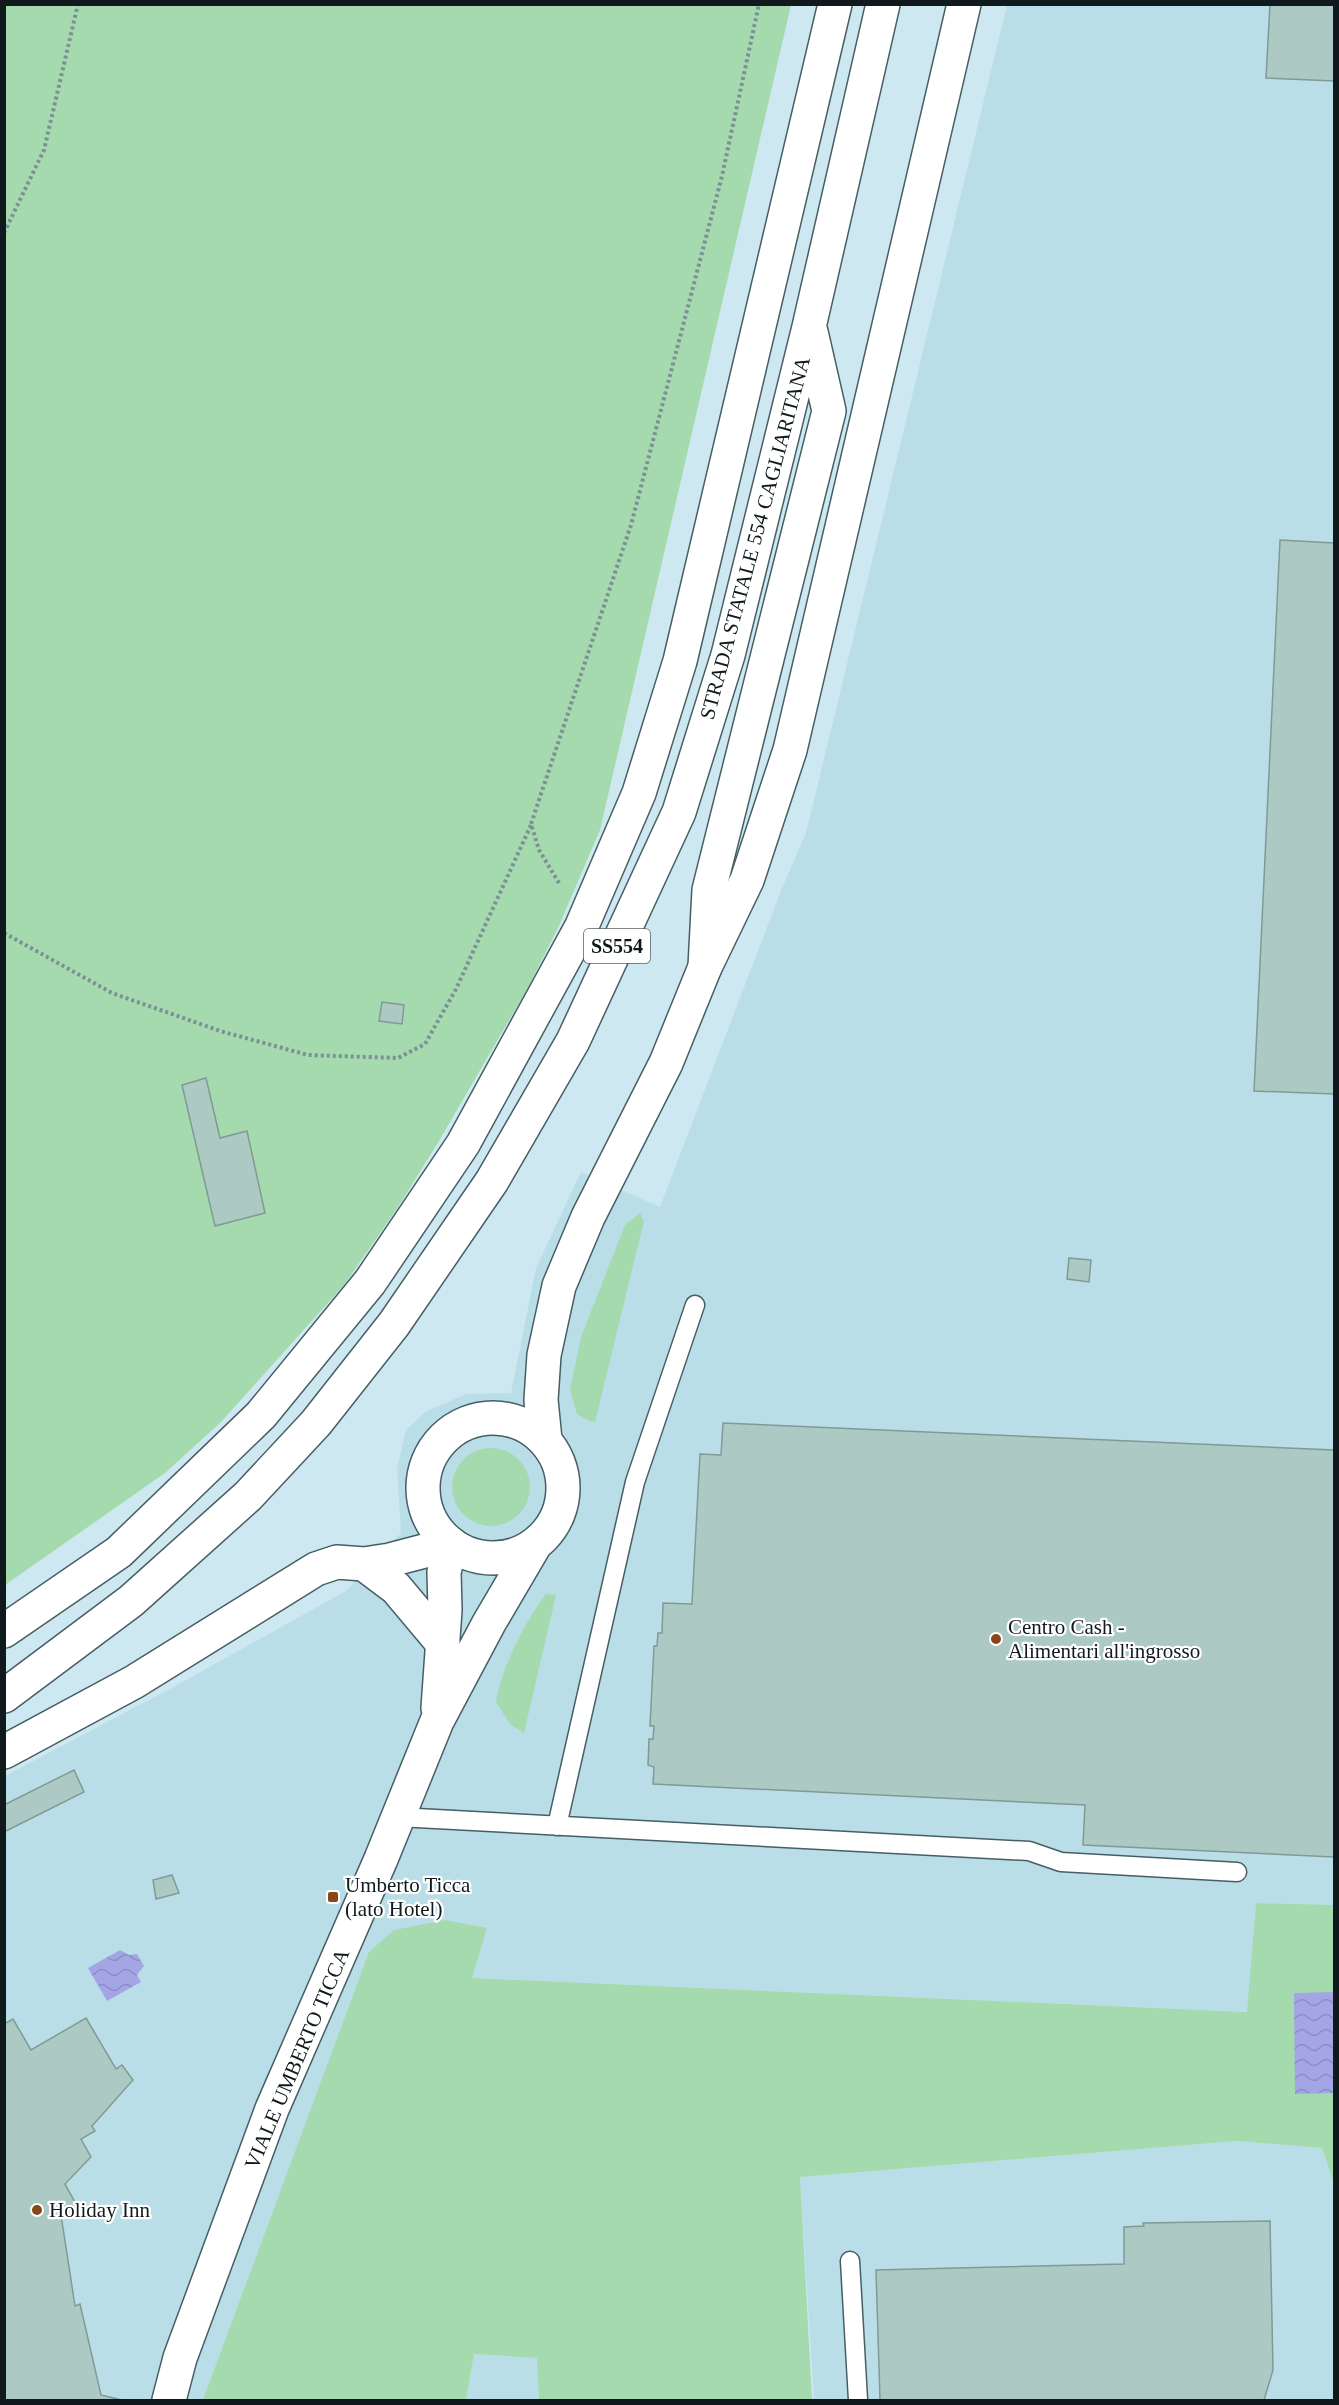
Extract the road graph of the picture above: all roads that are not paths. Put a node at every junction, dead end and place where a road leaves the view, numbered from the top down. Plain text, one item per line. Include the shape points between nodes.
1 (835, 4) edge
2 (883, 4) edge
3 (964, 4) edge
4 (809, 327) junction
5 (705, 967) junction
6 (695, 1305) dead end
7 (545, 1440) junction
8 (536, 1543) junction
9 (451, 1544) junction
10 (364, 1564) junction
11 (4, 1631) edge
12 (443, 1644) junction
13 (4, 1696) edge
14 (437, 1721) junction
15 (4, 1752) edge
16 (398, 1817) junction
17 (557, 1826) junction
18 (1237, 1872) dead end
19 (850, 2261) dead end
20 (169, 2400) edge
21 (858, 2400) edge

1 - 11 main road, STRADA STATALE 554 CAGLIARITANA / SS554 via 680,661 639,793 581,928 463,1144 370,1282 261,1415 118,1552
2 - 4 main road, STRADA STATALE 554 CAGLIARITANA / SS554
3 - 5 main road via 790,750 747,880
4 - 5 main road via 829,411 709,890
4 - 13 main road, STRADA STATALE 554 CAGLIARITANA / SS554 via 728,655 679,812 573,1041 498,1171 394,1324 316,1423 248,1496 131,1601
5 - 7 main road via 666,1063 588,1216 559,1286 544,1355 541,1400
6 - 17 lane via 635,1482
7 - 8 main road via 558,1460 563,1483 561,1506 552,1527
7 - 9 main road via 526,1426 504,1418 480,1419 459,1427 440,1442 428,1462 423,1484 426,1507 435,1528
8 - 9 main road via 516,1554 493,1558 471,1555
8 - 14 main road, VIALE UMBERTO TICCA
9 - 10 main road
9 - 12 main road, VIALE UMBERTO TICCA via 444,1572
10 - 12 main road via 396,1588
10 - 15 main road via 337,1562 316,1569 134,1682
12 - 14 main road, VIALE UMBERTO TICCA
14 - 16 main road, VIALE UMBERTO TICCA
16 - 17 lane
16 - 20 main road, VIALE UMBERTO TICCA via 272,2109 180,2358
17 - 18 lane via 1029,1851 1061,1862
19 - 21 lane

